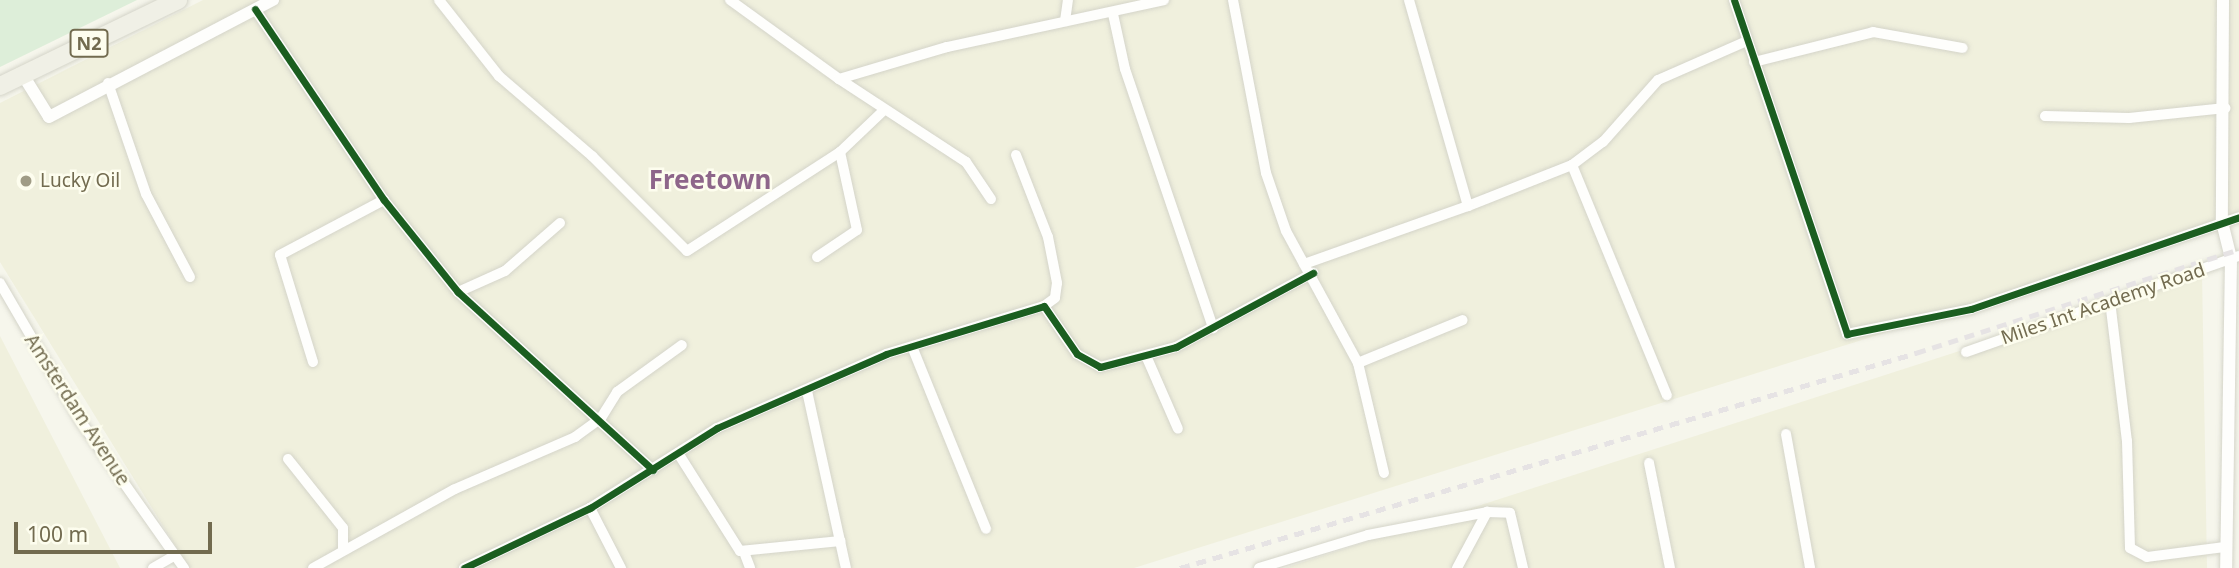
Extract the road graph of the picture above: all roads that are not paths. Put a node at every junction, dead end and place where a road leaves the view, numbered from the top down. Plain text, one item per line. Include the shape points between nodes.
1 (178, 0) edge
2 (273, 0) edge
3 (439, 0) edge
4 (730, 0) edge
5 (1068, 0) edge
6 (1164, 0) edge
7 (1233, 0) edge
8 (1409, 0) edge
9 (1734, 0) edge
10 (2223, 0) edge
11 (255, 9) junction
12 (1113, 14) junction
13 (1065, 22) junction
14 (1747, 41) junction
15 (1963, 48) dead end
16 (1754, 62) junction
17 (23, 75) junction
18 (839, 79) junction
19 (108, 83) junction
20 (0, 86) edge
21 (2225, 108) junction
22 (882, 112) junction
23 (2045, 116) dead end
24 (840, 152) junction
25 (1016, 155) dead end
26 (1572, 165) junction
27 (991, 199) dead end
28 (384, 200) junction
29 (1468, 206) junction
30 (2239, 217) edge
31 (2222, 222) junction
32 (561, 223) dead end
33 (817, 257) dead end
34 (2235, 257) edge
35 (1304, 264) junction
36 (1313, 273) junction
37 (190, 277) dead end
38 (0, 283) edge
39 (458, 292) junction
40 (2110, 301) junction
41 (1044, 306) junction
42 (1463, 320) dead end
43 (1213, 328) junction
44 (682, 345) dead end
45 (913, 349) junction
46 (1966, 352) dead end
47 (1147, 358) junction
48 (313, 362) dead end
49 (1358, 363) junction
50 (807, 391) junction
51 (1667, 395) dead end
52 (601, 418) junction
53 (1178, 429) dead end
54 (1786, 434) dead end
55 (678, 453) junction
56 (288, 459) dead end
57 (1649, 463) dead end
58 (653, 470) junction
59 (1384, 474) dead end
60 (590, 508) junction
61 (1488, 512) junction
62 (986, 529) dead end
63 (841, 541) junction
64 (2225, 547) junction
65 (343, 550) junction
66 (744, 552) junction
67 (174, 556) junction
68 (153, 568) edge
69 (184, 568) edge
70 (313, 568) edge
71 (464, 568) edge
72 (621, 568) edge
73 (750, 568) edge
74 (846, 568) edge
75 (1259, 568) edge
76 (1457, 568) edge
77 (1523, 568) edge
78 (1670, 568) edge
79 (1810, 568) edge
80 (2226, 568) edge

1 - 17 highway, N2
2 - 11 street
3 - 24 street via 499,76 592,156 687,251 696,251
4 - 18 street
5 - 13 street
6 - 12 street
7 - 35 street via 1266,173
8 - 29 street
9 - 14 street
10 - 21 street
11 - 19 street
11 - 28 street
12 - 13 street
12 - 43 street via 1125,69
13 - 18 street
14 - 16 street
14 - 26 street via 1658,80 1603,142
15 - 16 street via 1873,32
16 - 31 street via 1842,328 1854,337 1984,305
17 - 19 street via 49,117
17 - 20 highway, N2
18 - 22 street
19 - 37 street via 146,194
21 - 23 street via 2129,118
21 - 31 street
22 - 24 street
22 - 27 street via 966,162
24 - 33 street via 857,230
25 - 41 street via 1048,237 1057,283 1055,298
26 - 29 street
26 - 51 street
28 - 39 street
28 - 48 street via 279,255
29 - 35 street
30 - 31 street
31 - 34 street
32 - 39 street via 505,271
34 - 40 street, Miles Int Academy Road
34 - 64 street
35 - 36 street
36 - 43 street
36 - 49 street
38 - 67 street, Amsterdam Avenue via 81,422
39 - 52 street
40 - 46 street, Miles Int Academy Road
40 - 64 street via 2127,441 2130,548 2147,557
41 - 45 street
41 - 47 street via 1077,354 1100,367
42 - 49 street
43 - 47 street
44 - 52 street via 617,392
45 - 50 street via 886,354
45 - 62 street
47 - 53 street
49 - 59 street
50 - 55 street via 717,428
50 - 63 street
52 - 58 street
52 - 65 street via 565,442 455,489
54 - 79 street
55 - 58 street
55 - 66 street
56 - 65 street via 343,528
57 - 78 street
58 - 60 street
60 - 71 street
60 - 72 street
61 - 75 street via 1368,536
61 - 76 street
61 - 77 street via 1510,513
63 - 66 street
63 - 74 street
64 - 80 street
65 - 70 street
66 - 73 street
67 - 68 street
67 - 69 street, Amsterdam Avenue

